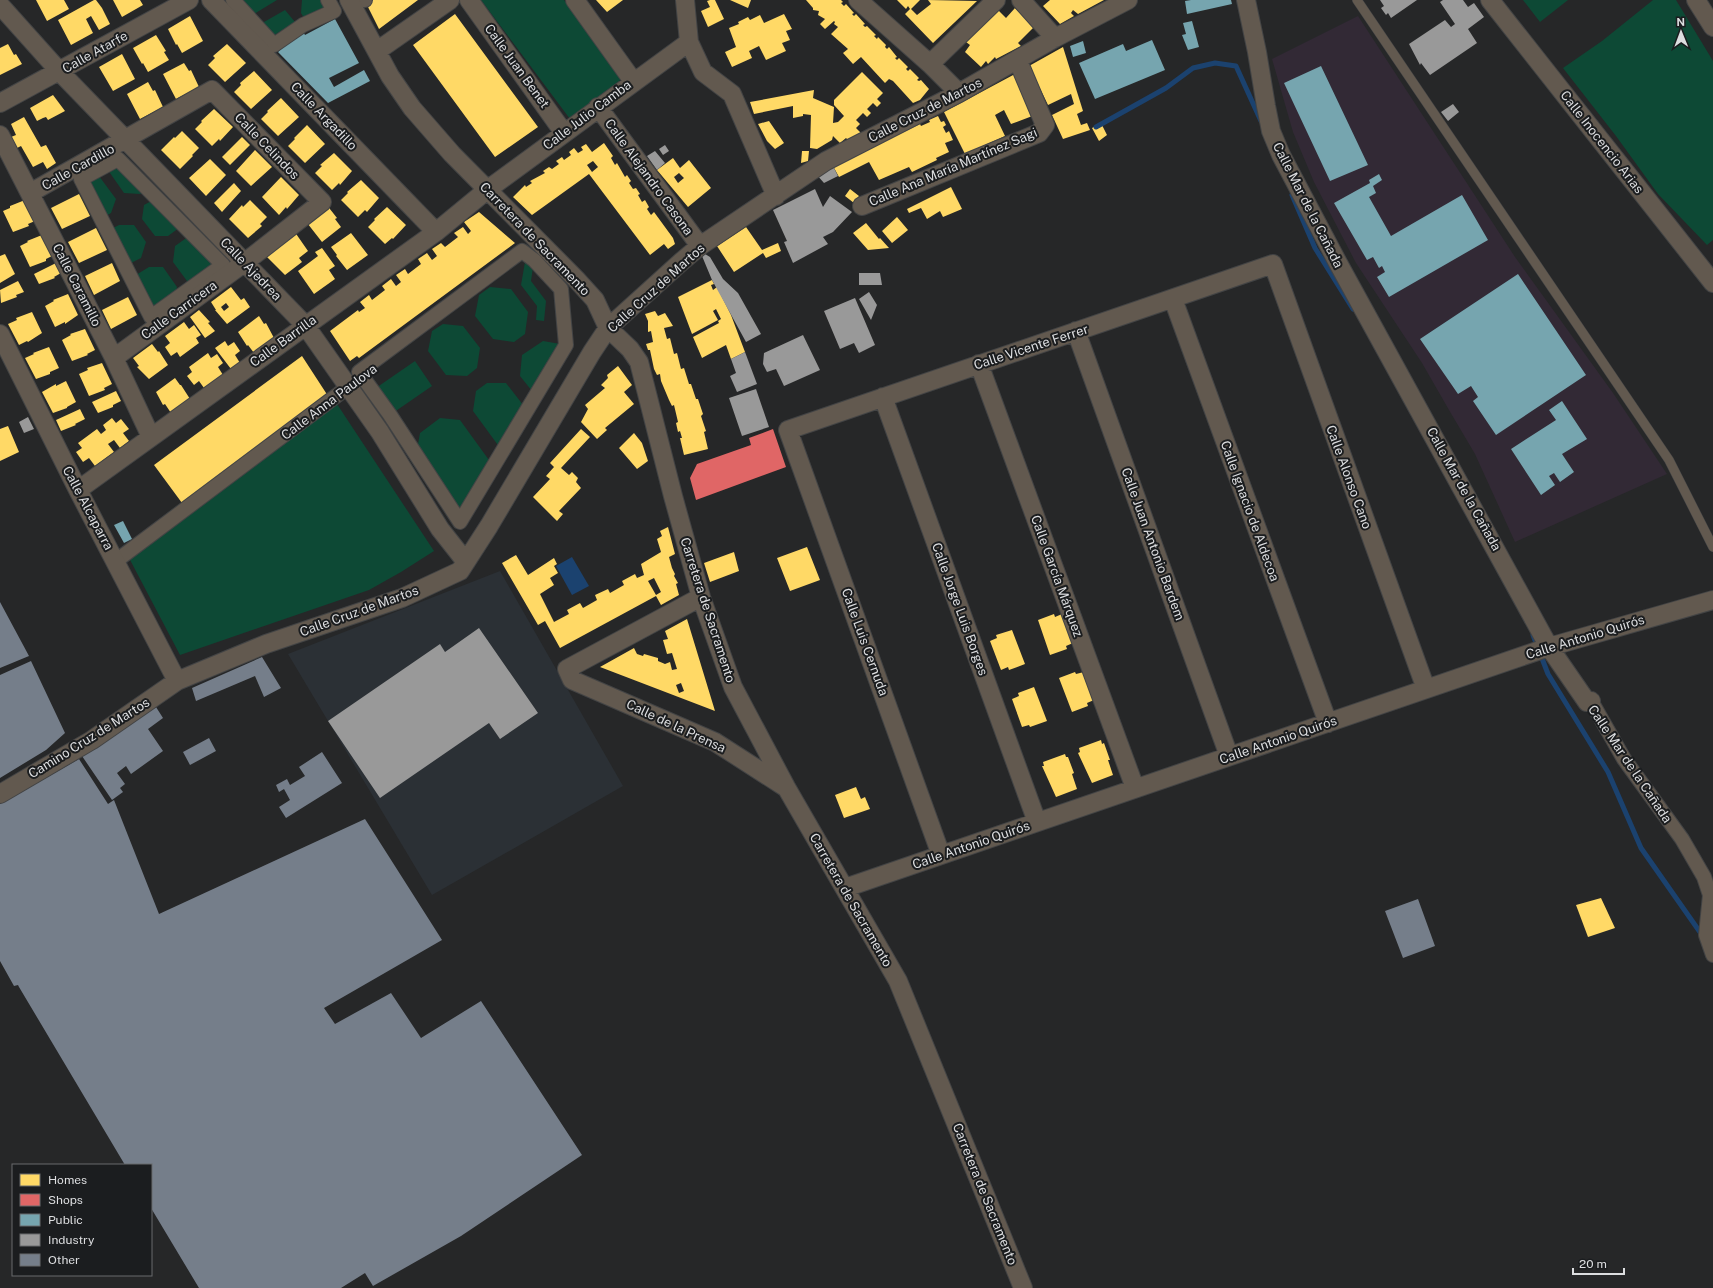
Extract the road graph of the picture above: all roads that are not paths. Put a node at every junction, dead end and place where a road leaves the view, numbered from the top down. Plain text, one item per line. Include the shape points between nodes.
1 (3, 0) edge
2 (189, 0) edge
3 (211, 0) edge
4 (233, 0) edge
5 (328, 0) edge
6 (348, 0) edge
7 (450, 0) edge
8 (469, 0) edge
9 (574, 0) edge
10 (685, 0) edge
11 (858, 0) edge
12 (996, 0) edge
13 (1020, 0) edge
14 (1128, 0) edge
15 (1246, 0) edge
16 (1357, 0) edge
17 (1490, 0) edge
18 (1696, 0) edge
19 (0, 2) edge
20 (0, 6) edge
21 (1713, 27) edge
22 (1055, 38) junction
23 (689, 42) junction
24 (377, 51) junction
25 (1018, 61) junction
26 (930, 64) junction
27 (60, 72) junction
28 (633, 81) junction
29 (959, 93) junction
30 (0, 103) edge
31 (598, 107) junction
32 (564, 133) junction
33 (0, 135) edge
34 (126, 140) junction
35 (80, 179) joint
36 (487, 190) junction
37 (30, 193) junction
38 (776, 196) junction
39 (862, 206) dead end
40 (436, 232) junction
41 (541, 243) junction
42 (700, 246) junction
43 (526, 254) junction
44 (244, 262) junction
45 (1706, 262) edge
46 (1273, 264) joint
47 (1713, 283) edge
48 (1173, 299) junction
49 (305, 325) junction
50 (608, 328) junction
51 (1076, 332) junction
52 (0, 334) edge
53 (114, 358) junction
54 (979, 364) junction
55 (355, 382) junction
56 (883, 397) junction
57 (788, 430) joint
58 (151, 437) junction
59 (78, 490) junction
60 (1713, 547) edge
61 (116, 561) junction
62 (466, 562) junction
63 (702, 598) junction
64 (1713, 600) edge
65 (1543, 649) junction
66 (177, 681) junction
67 (1426, 689) junction
68 (1591, 702) joint
69 (1328, 722) junction
70 (1229, 756) junction
71 (786, 787) junction
72 (1135, 788) junction
73 (0, 794) edge
74 (1037, 822) junction
75 (941, 855) junction
76 (845, 888) junction
77 (1713, 955) edge
78 (1023, 1288) edge

1 - 19 street
2 - 27 street, Calle Atarfe
3 - 40 street, Calle Argadillo
4 - 5 street via 274,45 303,25 334,11
6 - 24 street, Carretera de Sacramento
7 - 24 street
8 - 32 street, Calle Juan Benet
9 - 28 street
10 - 23 street
11 - 26 street
12 - 26 street
13 - 22 street
14 - 22 street, Calle Cruz de Martos
15 - 65 street, Calle Mar de la Cañada via 1271,131 1281,155 1530,610
16 - 60 lane via 1669,460
17 - 45 street, Calle Inocencio Arias
18 - 21 street
20 - 27 street, Calle Ajedrea
22 - 25 street, Calle Cruz de Martos
23 - 28 street, Calle Julio Camba
23 - 38 street via 704,72 732,94
24 - 36 street, Carretera de Sacramento via 390,76 412,108
25 - 29 street, Calle Cruz de Martos
25 - 39 street, Calle Ana María Martínez Sagi via 1045,125 1039,133
26 - 29 street
27 - 30 street, Calle Atarfe
27 - 34 street, Calle Ajedrea
28 - 31 street, Calle Julio Camba
29 - 38 street, Calle Cruz de Martos via 826,161
31 - 32 street, Calle Julio Camba
31 - 42 street, Calle Alejandro Casona
32 - 36 street, Calle Julio Camba
33 - 37 street, Calle Caramillo
34 - 37 street, Calle Cardillo
34 - 44 street, Calle Ajedrea
34 - 44 street, Calle Celindos via 212,90 322,202
35 - 35 street via 151,317 223,265 118,159
36 - 40 street, Calle Barrilla
36 - 41 street, Carretera de Sacramento
37 - 53 street, Calle Caramillo
38 - 42 street, Calle Cruz de Martos
40 - 49 street, Calle Barrilla
41 - 43 street, Calle Anna Paulova
41 - 50 street, Carretera de Sacramento via 595,300
42 - 50 street, Calle Cruz de Martos
43 - 55 street, Calle Anna Paulova
43 - 55 street via 560,289 566,345 460,522 390,415
44 - 49 street, Calle Ajedrea
44 - 53 street, Calle Carricera
45 - 47 street, Calle Inocencio Arias
46 - 48 street, Calle Vicente Ferrer
46 - 67 street, Calle Alonso Cano
48 - 51 street, Calle Vicente Ferrer
48 - 69 street, Calle Ignacio de Aldecoa
49 - 55 street, Calle Ajedrea
49 - 58 street, Calle Barrilla
50 - 62 street, Calle Cruz de Martos
50 - 63 street, Carretera de Sacramento via 630,349 639,362
51 - 54 street, Calle Vicente Ferrer
51 - 70 street, Calle Juan Antonio Bardem
52 - 59 street, Calle Alcaparra
53 - 58 street, Calle Caramillo
54 - 56 street, Calle Vicente Ferrer
54 - 72 street, Calle García Márquez
55 - 61 street, Calle Anna Paulova
55 - 62 street, Calle Ajedrea via 380,432 440,528
56 - 57 street, Calle Vicente Ferrer
56 - 74 street, Calle Jorge Luis Borges
57 - 75 street, Calle Luis Cernuda
58 - 59 street, Calle Barrilla
59 - 61 street, Calle Alcaparra
61 - 66 street, Calle Alcaparra
62 - 66 street, Calle Cruz de Martos via 460,571 402,598 266,644
63 - 71 street, Carretera de Sacramento via 733,687
63 - 71 street, Calle de la Prensa via 567,669 572,680 715,742
64 - 65 street, Calle Antonio Quirós
65 - 67 street, Calle Antonio Quirós
65 - 68 street, Calle Mar de la Cañada via 1587,702
66 - 73 street, Camino Cruz de Martos via 92,740
67 - 69 street, Calle Antonio Quirós
68 - 77 street, Calle Mar de la Cañada via 1624,759 1682,839 1704,877 1710,895 1706,935
69 - 70 street, Calle Antonio Quirós
70 - 72 street, Calle Antonio Quirós
71 - 76 street, Carretera de Sacramento
72 - 74 street, Calle Antonio Quirós
74 - 75 street, Calle Antonio Quirós
75 - 76 street, Calle Antonio Quirós
76 - 78 street, Carretera de Sacramento via 898,981

